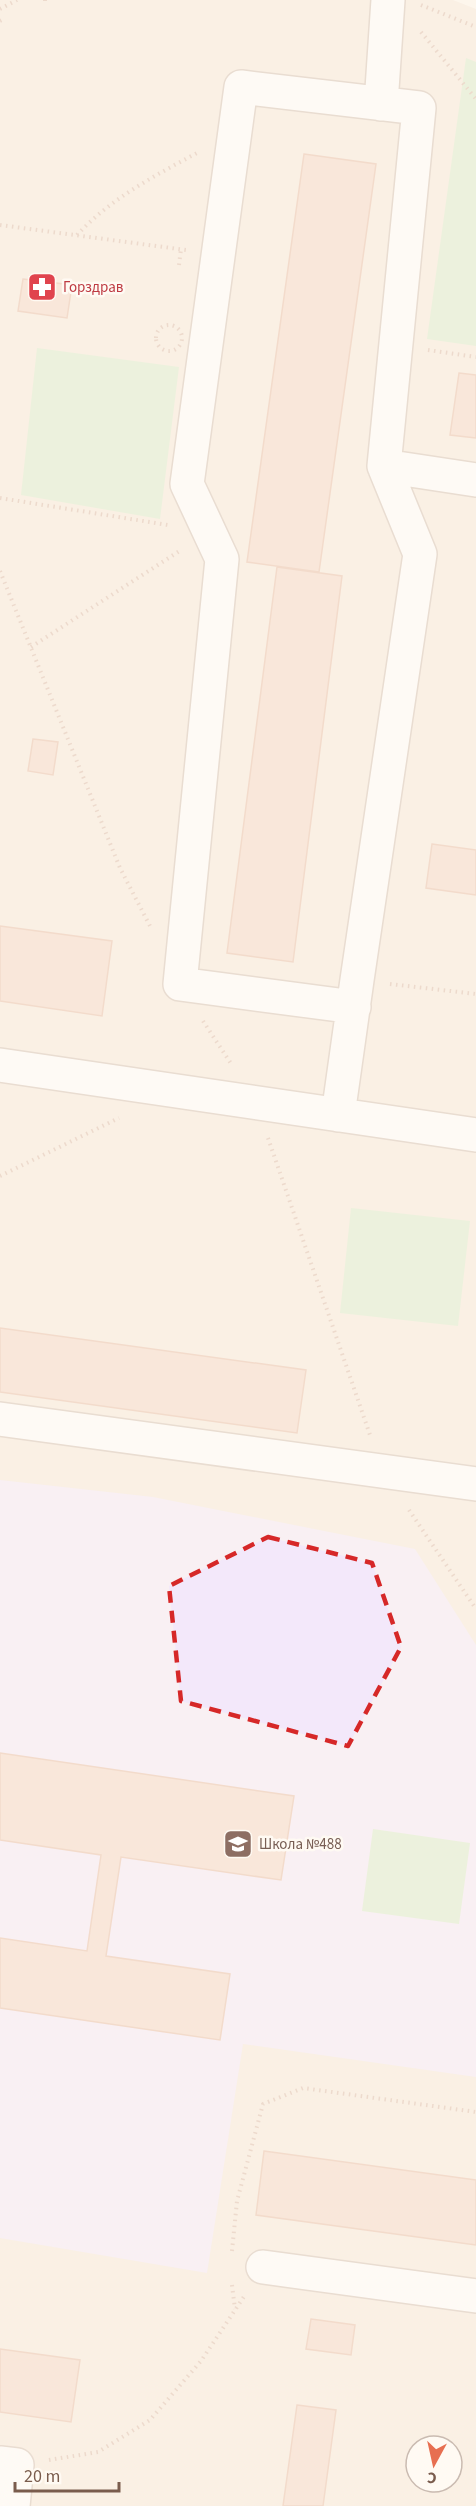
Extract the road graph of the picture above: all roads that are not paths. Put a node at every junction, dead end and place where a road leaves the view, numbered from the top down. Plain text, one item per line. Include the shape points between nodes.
1 (388, 0) edge
2 (381, 104) junction
3 (384, 466) junction
4 (476, 480) edge
5 (355, 994) junction
6 (0, 1065) edge
7 (338, 1115) junction
8 (476, 1136) edge
9 (0, 1419) edge
10 (476, 1484) edge
11 (263, 2267) road end
12 (476, 2296) edge
13 (8, 2464) edge
14 (13, 2506) edge

1 - 2 lane
2 - 3 lane via 419,108
2 - 5 lane via 241,87 187,484 222,560 180,984
3 - 4 lane
3 - 5 lane via 420,554
5 - 7 lane
6 - 7 lane
7 - 8 lane
9 - 10 lane
11 - 12 lane
13 - 14 lane

